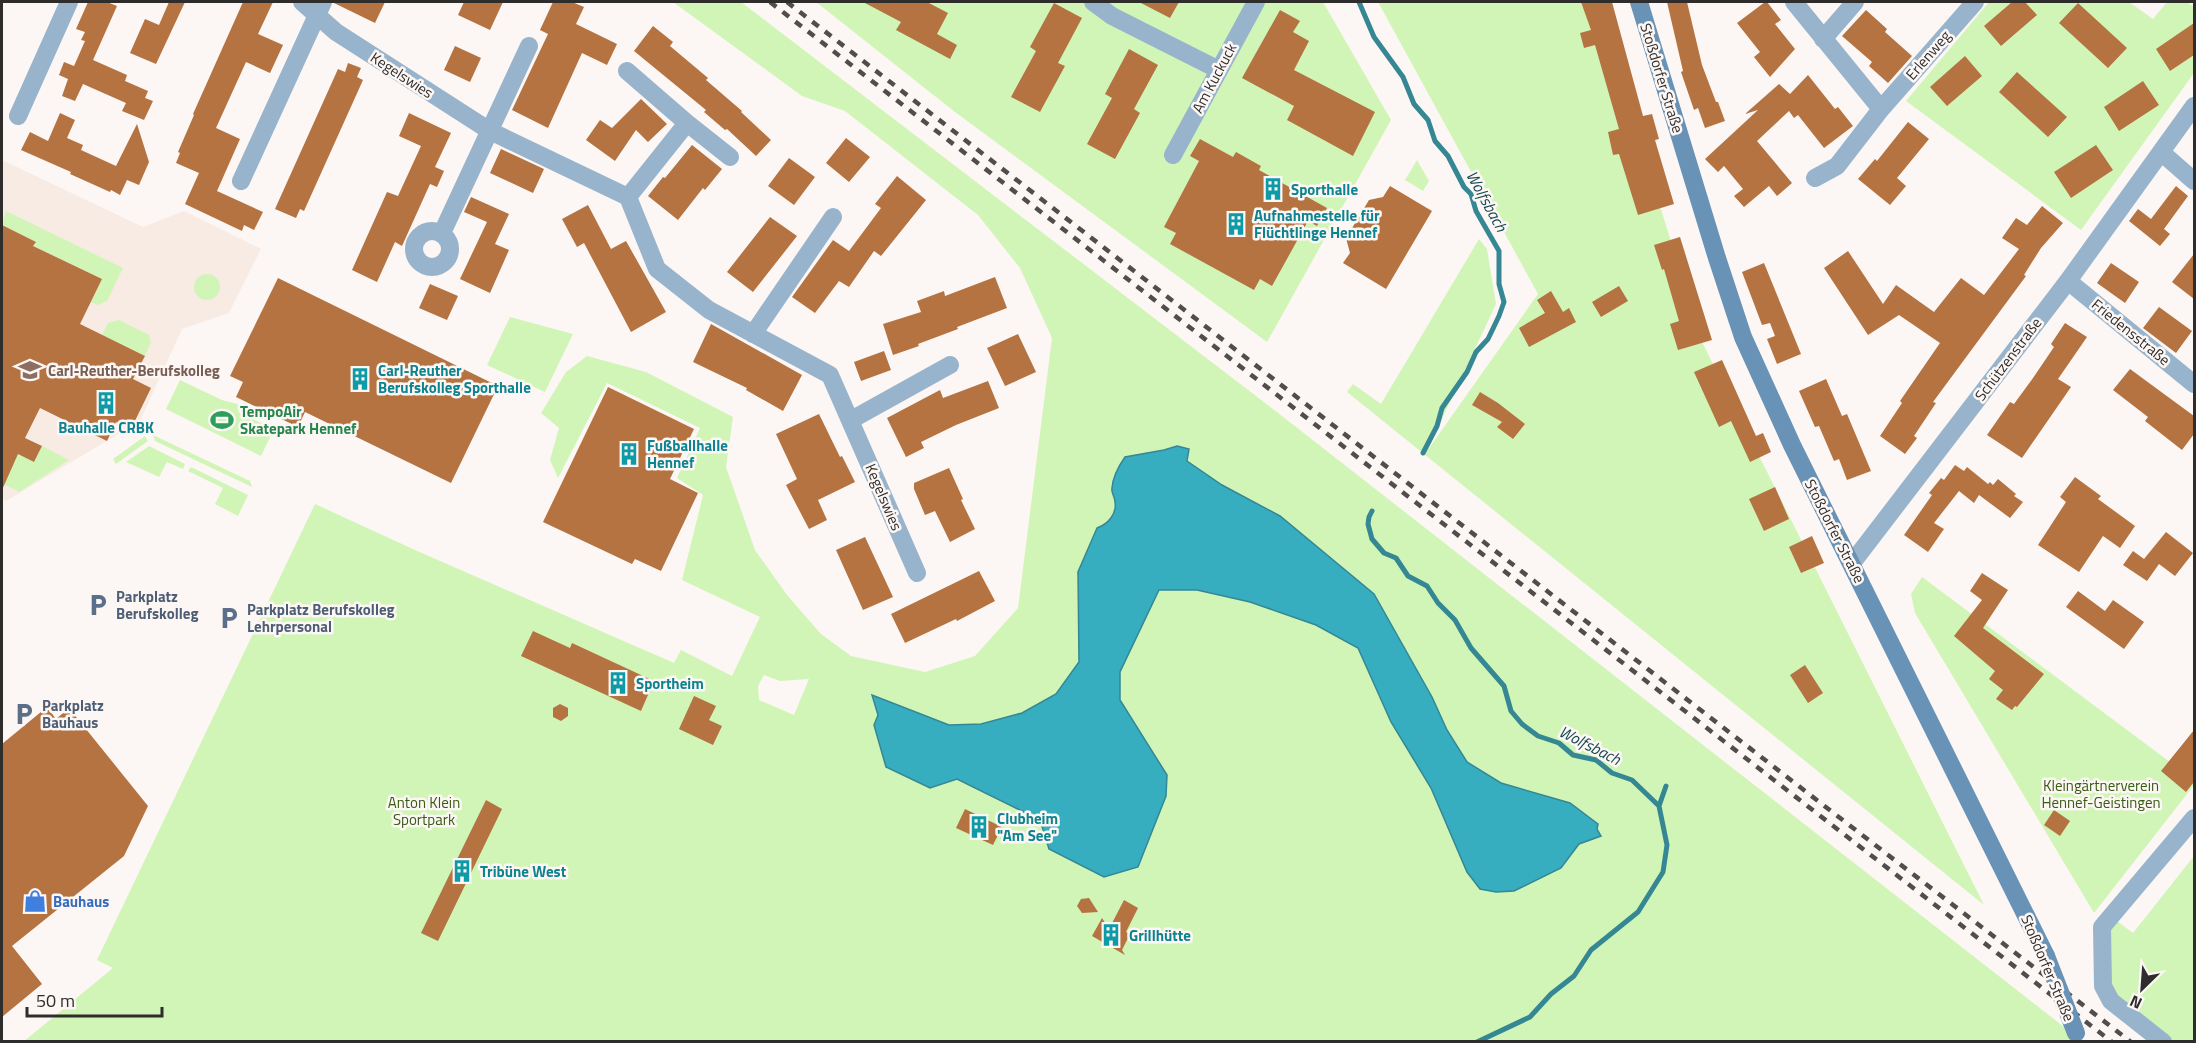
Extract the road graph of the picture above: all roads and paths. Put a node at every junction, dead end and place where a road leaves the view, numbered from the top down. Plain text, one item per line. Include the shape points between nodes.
1 (69, 2) edge
2 (302, 2) edge
3 (1093, 2) edge
4 (1256, 2) edge
5 (1639, 2) edge
6 (1794, 2) edge
7 (1855, 2) edge
8 (1975, 2) edge
9 (320, 9) edge
10 (1823, 39) junction
11 (529, 46) dead end
12 (1219, 70) junction
13 (627, 71) dead end
14 (2194, 105) edge
15 (1881, 109) junction
16 (18, 117) dead end
17 (687, 123) junction
18 (490, 131) junction
19 (2161, 152) junction
20 (1173, 155) dead end
21 (730, 157) dead end
22 (1815, 178) dead end
23 (241, 181) dead end
24 (2194, 181) edge
25 (627, 197) junction
26 (833, 217) dead end
27 (442, 233) junction
28 (2068, 281) junction
29 (753, 334) junction
30 (950, 365) dead end
31 (2194, 384) edge
32 (851, 420) junction
33 (1852, 563) junction
34 (917, 573) dead end
35 (2194, 818) edge
36 (2077, 1037) edge
37 (2163, 1041) edge

1 - 16 street
2 - 9 street, Kegelswies
3 - 12 street via 1112,16
4 - 12 street, Am Kuckuck
5 - 33 main road, Stoßdorfer Straße via 1743,337
6 - 10 street
7 - 10 street
8 - 15 street, Erlenweg
9 - 18 street, Kegelswies via 336,32
9 - 23 street
10 - 15 street
11 - 18 street
12 - 20 street, Am Kuckuck
13 - 17 street
14 - 19 street, Schützenstraße
15 - 22 street, Erlenweg via 1837,166
17 - 21 street
17 - 25 street
18 - 25 street, Kegelswies
18 - 27 street
19 - 24 street
19 - 28 street, Schützenstraße
25 - 29 street, Kegelswies via 657,269 709,310
26 - 29 street
27 - 27 street via 449,243 450,255 436,267 421,269 416,240 430,231
28 - 31 street, Friedensstraße
28 - 33 street, Schützenstraße
29 - 32 street, Kegelswies via 830,375
30 - 32 street
32 - 34 street, Kegelswies
33 - 36 main road, Stoßdorfer Straße, bridge via 2046,956
35 - 37 street via 2102,927 2103,986 2111,1001

